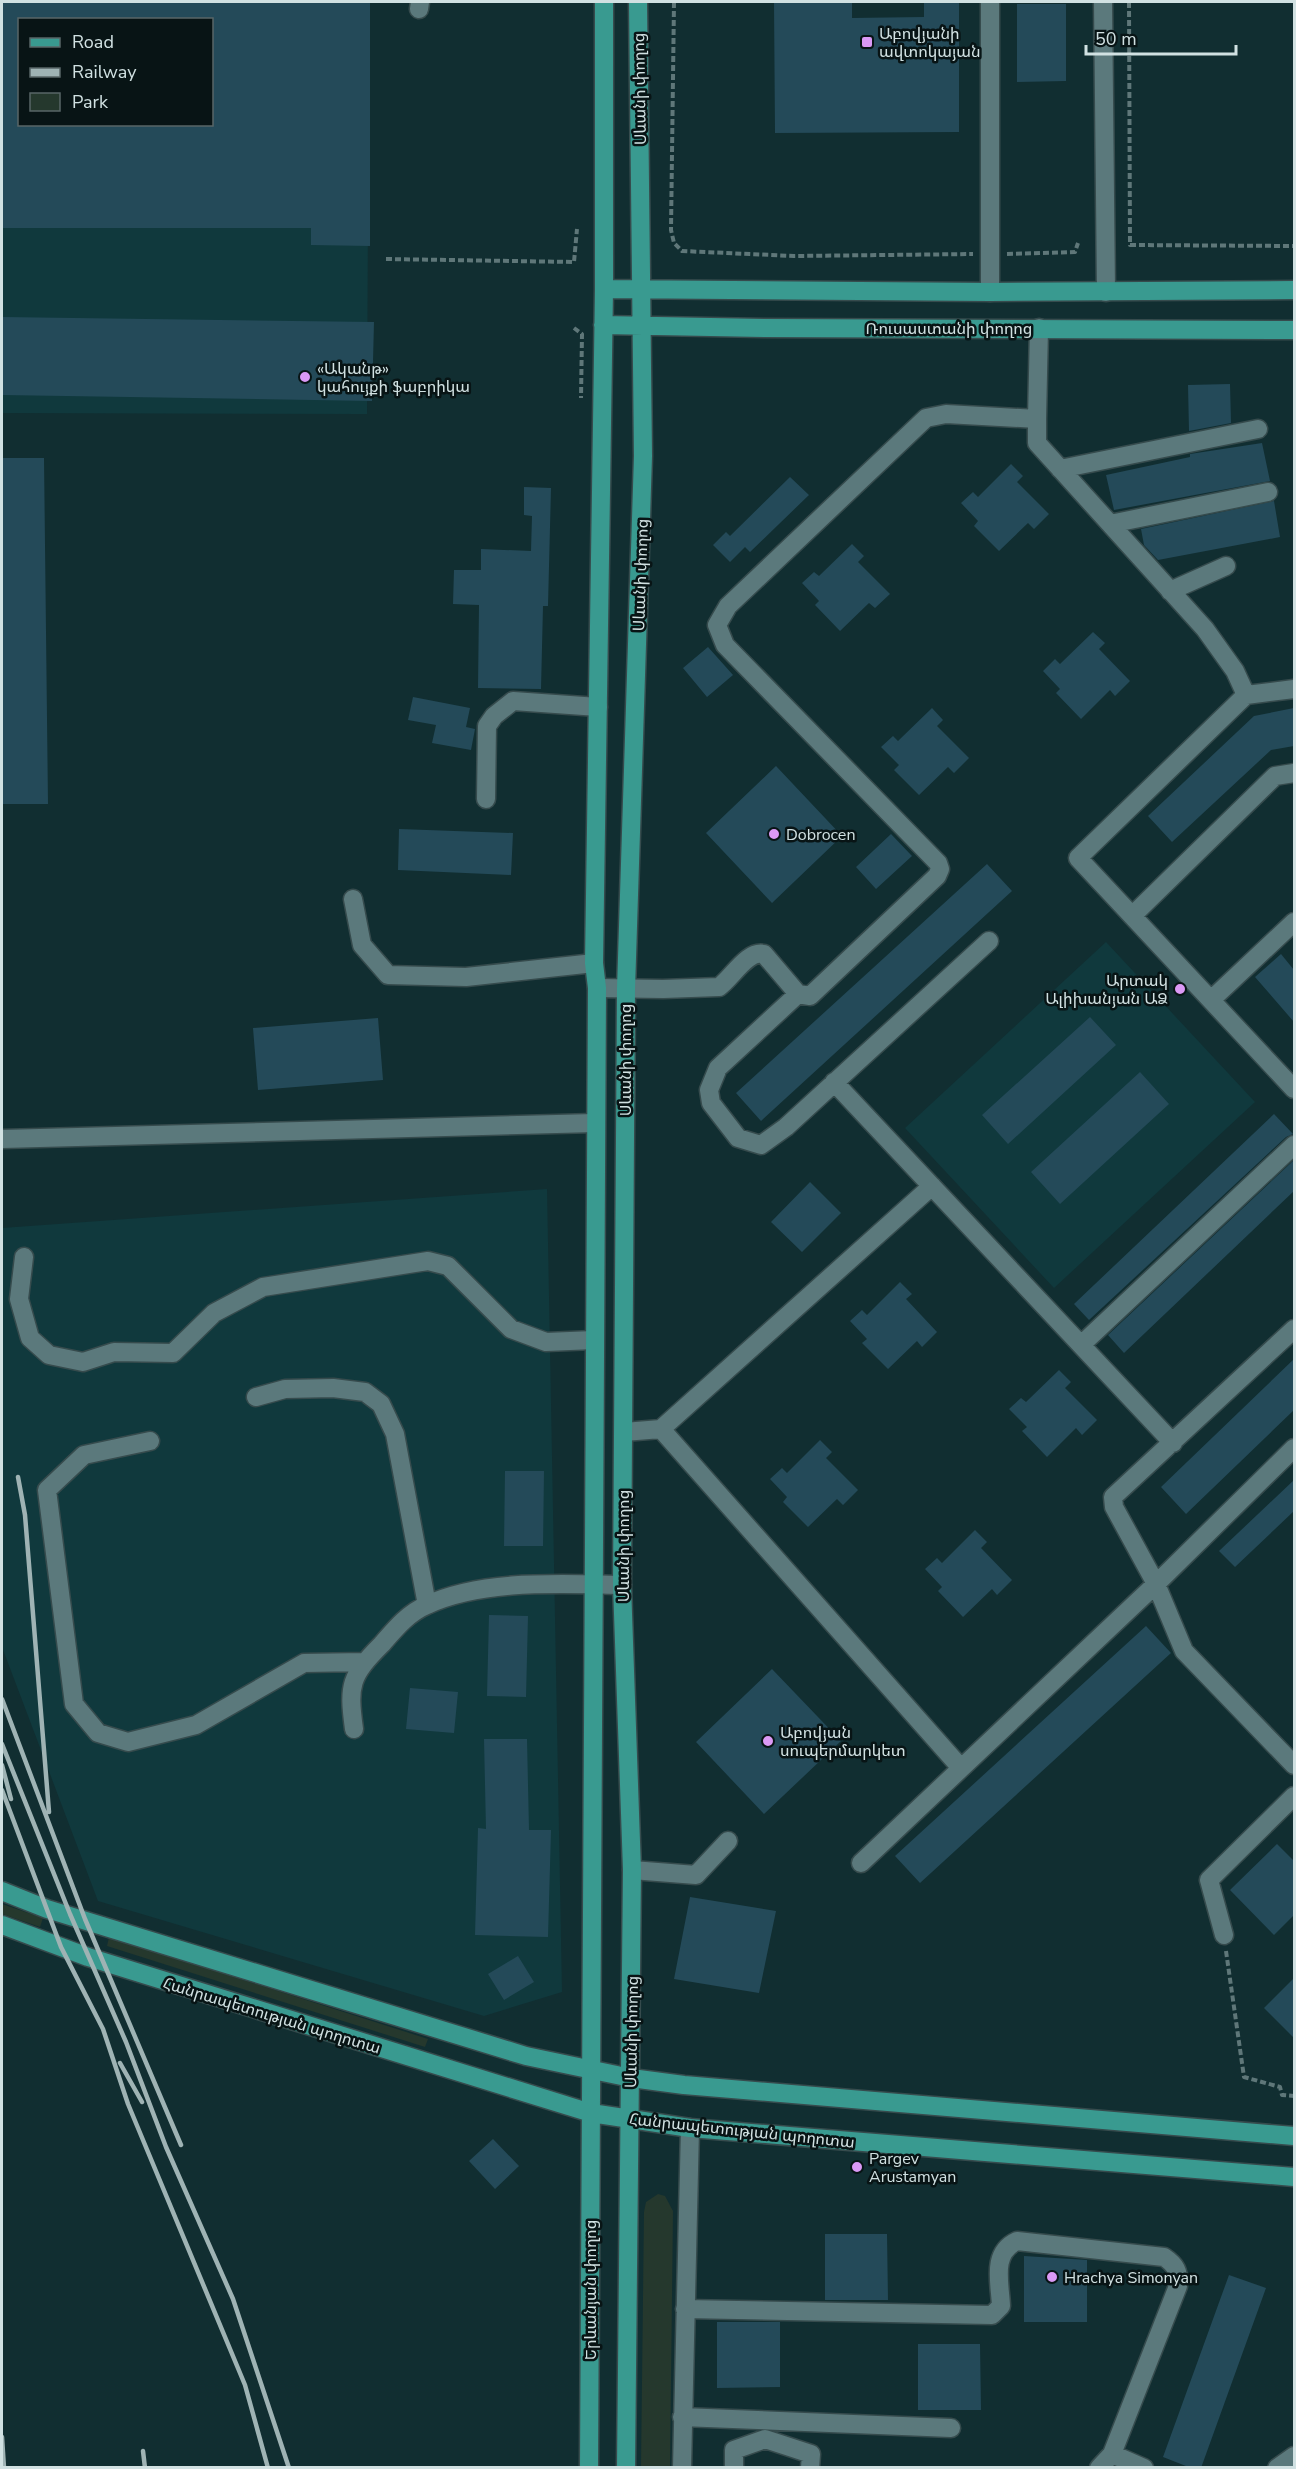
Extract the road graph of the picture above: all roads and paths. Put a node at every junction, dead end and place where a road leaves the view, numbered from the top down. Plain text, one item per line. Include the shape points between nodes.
1 (604, 2) edge
2 (638, 2) edge
3 (674, 2) edge
4 (990, 2) edge
5 (1103, 2) edge
6 (1129, 2) edge
7 (577, 229) dead end
8 (1078, 243) dead end
9 (1294, 246) edge
10 (991, 254) junction
11 (386, 259) dead end
12 (604, 289) junction
13 (642, 290) junction
14 (1294, 290) edge
15 (990, 292) junction
16 (1106, 292) junction
17 (603, 325) junction
18 (641, 326) junction
19 (574, 327) dead end
20 (1039, 328) junction
21 (1294, 330) edge
22 (581, 406) dead end
23 (1037, 419) junction
24 (1258, 429) dead end
25 (1060, 469) junction
26 (1268, 492) dead end
27 (1110, 525) junction
28 (1226, 566) dead end
29 (1170, 591) junction
30 (1294, 689) edge
31 (1246, 695) junction
32 (598, 707) junction
33 (1294, 773) edge
34 (486, 799) dead end
35 (352, 899) dead end
36 (1132, 916) junction
37 (1294, 922) edge
38 (989, 941) dead end
39 (594, 963) junction
40 (597, 988) junction
41 (626, 989) junction
42 (798, 994) junction
43 (1210, 1000) junction
44 (834, 1082) junction
45 (1294, 1089) edge
46 (595, 1123) junction
47 (2, 1139) edge
48 (1294, 1145) edge
49 (932, 1186) junction
50 (24, 1257) dead end
51 (1294, 1329) edge
52 (594, 1340) junction
53 (1081, 1345) junction
54 (256, 1397) dead end
55 (661, 1430) junction
56 (624, 1431) junction
57 (150, 1441) dead end
58 (1173, 1443) junction
59 (1294, 1448) edge
60 (596, 1584) junction
61 (1156, 1584) junction
62 (622, 1585) junction
63 (427, 1605) junction
64 (364, 1662) junction
65 (354, 1729) dead end
66 (1294, 1765) edge
67 (961, 1768) junction
68 (1294, 1796) edge
69 (728, 1841) dead end
70 (861, 1863) dead end
71 (632, 1870) junction
72 (2, 1891) edge
73 (2, 1925) edge
74 (1224, 1935) joint
75 (592, 2070) junction
76 (632, 2078) junction
77 (1294, 2096) edge
78 (591, 2113) junction
79 (630, 2119) junction
80 (690, 2128) junction
81 (1294, 2136) edge
82 (1294, 2177) edge
83 (686, 2309) junction
84 (682, 2417) junction
85 (762, 2420) junction
86 (951, 2428) dead end
87 (765, 2439) junction
88 (1294, 2456) edge
89 (1106, 2461) edge
90 (589, 2468) edge
91 (626, 2468) edge
92 (682, 2468) edge
93 (734, 2468) edge
94 (810, 2468) edge
95 (1144, 2468) edge
96 (1277, 2468) edge

1 - 12 main road, Սևանի փողոց
2 - 13 main road, Սևանի փողոց
3 - 10 path via 671,230 674,243 682,251 794,256
4 - 10 street
5 - 16 street
6 - 9 path via 1130,245
7 - 11 path via 574,262
8 - 10 path via 1075,252
10 - 15 street
12 - 13 main road
12 - 17 main road, Սևանի փողոց
13 - 15 main road
13 - 18 main road, Սևանի փողոց
14 - 16 main road
15 - 16 main road
17 - 18 main road, Ռուսաստանի փողոց
17 - 32 main road, Սևանի փողոց
18 - 20 main road, Ռուսաստանի փողոց
18 - 41 main road, Սևանի փողոց via 640,593
19 - 22 path via 582,334
20 - 21 main road, Ռուսաստանի փողոց
20 - 23 street
23 - 25 street via 1037,443
23 - 42 street via 946,414 926,418 728,606 717,625 725,645 940,869 810,996
24 - 25 street
25 - 27 street
26 - 27 street
27 - 29 street
28 - 29 street
29 - 31 street via 1221,650
30 - 31 street
31 - 36 street via 1078,858
32 - 34 street via 513,701 494,716 487,726
32 - 39 main road, Սևանի փողոց
33 - 36 street via 1275,776
35 - 39 street via 362,945 388,975 466,977
36 - 43 street
37 - 43 street
38 - 44 street
39 - 40 main road, Սևանի փողոց
40 - 41 street
40 - 46 main road, Սևանի փողոց
41 - 42 street via 719,987 758,953 764,954
41 - 56 main road, Սևանի փողոց
42 - 44 street via 718,1068 709,1090 711,1103 738,1138 761,1145
43 - 45 street
44 - 49 street
46 - 47 street
46 - 52 main road, Սևանի փողոց
48 - 53 street
49 - 53 street
49 - 55 street
50 - 52 street via 19,1299 30,1338 50,1355 83,1362 114,1352 173,1353 214,1313 263,1287 428,1261 448,1266 511,1329 546,1342
51 - 58 street
52 - 60 main road, Սևանի փողոց
53 - 58 street
54 - 63 street via 285,1389 333,1388 365,1392 381,1404 395,1434
55 - 56 street
55 - 67 street
56 - 62 main road, Սևանի փողոց
57 - 64 street via 84,1455 47,1490 74,1704 98,1733 128,1742 196,1725 304,1663
58 - 61 street via 1113,1497 1114,1507
59 - 61 street
60 - 62 street
60 - 63 street via 484,1587
60 - 75 main road, Սևանի փողոց
61 - 66 street via 1184,1651
61 - 67 street
62 - 71 main road, Սևանի փողոց
63 - 64 street via 406,1618
64 - 65 street via 349,1695
67 - 70 street
68 - 74 street via 1209,1880
69 - 71 street via 696,1875
71 - 76 main road, Սևանի փողոց
72 - 75 main road via 47,1909 407,2020 526,2056
73 - 78 main road, Հանրապետության պողոտա via 88,1957
74 - 77 path via 1244,2077 1280,2086 1282,2095
75 - 76 main road
75 - 78 main road, Սևանի փողոց
76 - 79 main road, Սևանի փողոց
76 - 81 main road
78 - 79 main road, Հանրապետության պողոտա
78 - 90 main road, Երևանյան փողոց
79 - 80 main road, Հանրապետության պողոտա
79 - 91 main road
80 - 82 main road, Հանրապետության պողոտա
80 - 83 street
83 - 84 street
83 - 89 street via 992,2315 1001,2306 1000,2254 1017,2241 1164,2257 1174,2263 1179,2273 1178,2286
84 - 85 street
84 - 92 street
85 - 86 street
85 - 87 street
87 - 93 street via 734,2450
87 - 94 street via 811,2454
88 - 96 street
89 - 95 street

